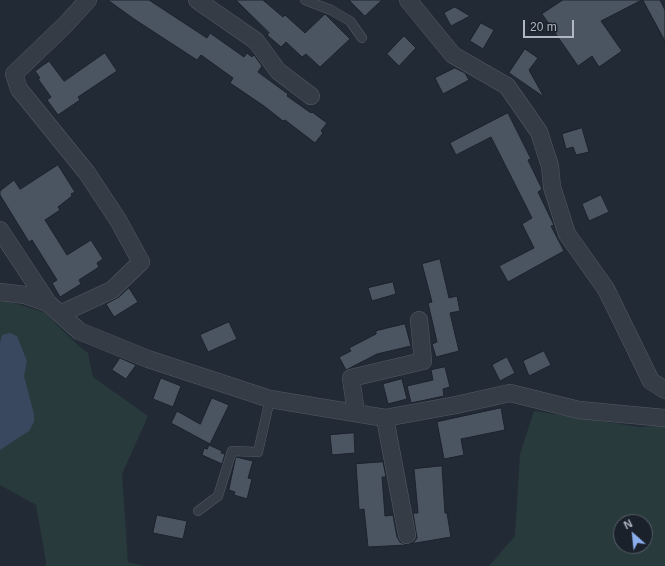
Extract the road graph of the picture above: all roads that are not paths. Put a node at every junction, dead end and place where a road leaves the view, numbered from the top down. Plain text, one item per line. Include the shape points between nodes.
1 (88, 0) edge
2 (197, 0) edge
3 (306, 0) edge
4 (408, 0) edge
5 (362, 38) dead end
6 (311, 96) dead end
7 (0, 230) edge
8 (0, 292) edge
9 (54, 309) junction
10 (419, 320) dead end
11 (665, 390) edge
12 (270, 399) junction
13 (356, 413) junction
14 (385, 418) junction
15 (665, 418) edge
16 (198, 511) dead end
17 (407, 535) dead end

1 - 9 street via 14,74 19,89 87,173 118,220 141,262 112,290
2 - 6 street via 256,41 278,71
3 - 5 lane via 350,21
4 - 11 street via 453,55 507,86 539,132 550,166 552,187 567,234 606,289 651,381
7 - 9 street
8 - 9 street via 25,295
9 - 12 street via 86,334 148,359
10 - 13 street via 423,361 351,378
12 - 13 street
12 - 16 lane via 258,452 232,451 218,496
13 - 14 street
14 - 15 street via 456,406 510,393 579,410
14 - 17 street

